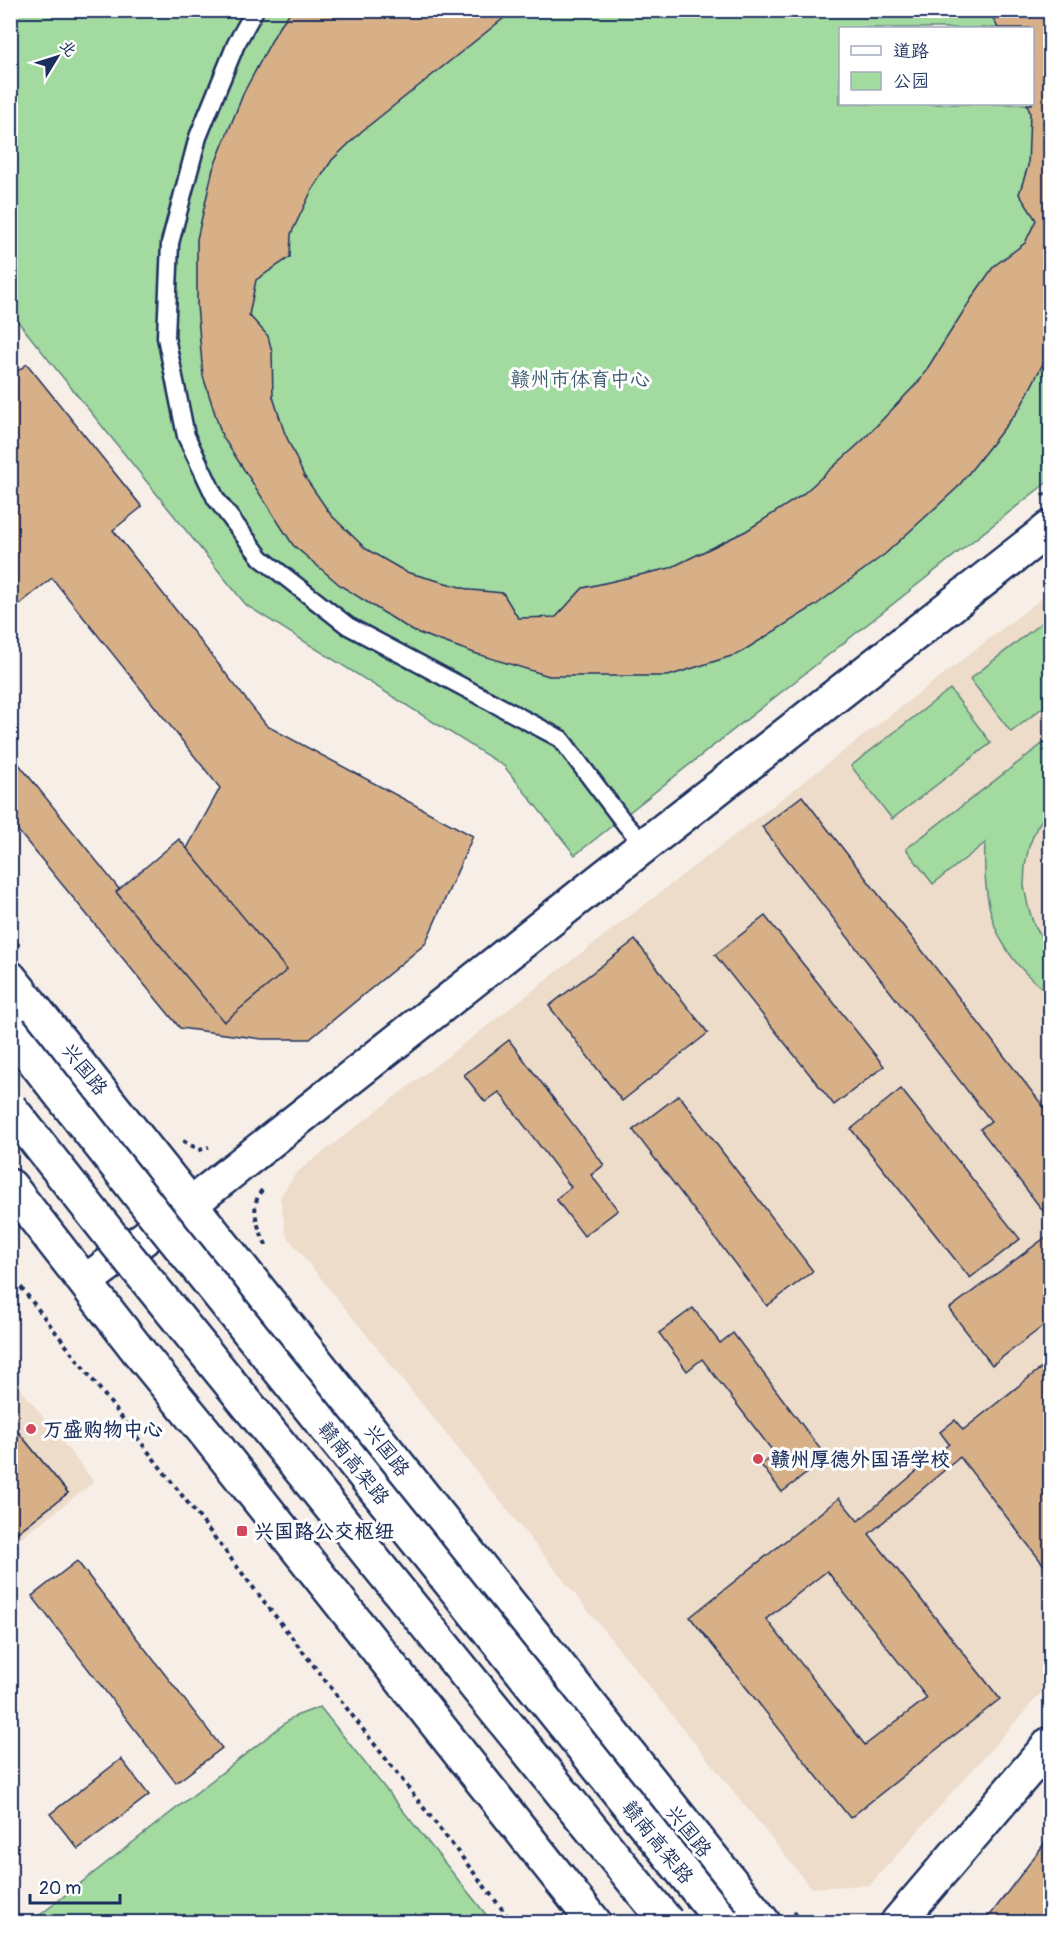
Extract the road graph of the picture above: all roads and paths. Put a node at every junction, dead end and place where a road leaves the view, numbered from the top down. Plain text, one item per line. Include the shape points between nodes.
1 (255, 10) edge
2 (1050, 489) edge
3 (1041, 497) dead end
4 (1050, 528) edge
5 (645, 845) junction
6 (10, 936) edge
7 (18, 966) edge
8 (10, 1030) edge
9 (10, 1108) edge
10 (177, 1135) dead end
11 (217, 1145) dead end
12 (10, 1186) edge
13 (264, 1189) dead end
14 (192, 1203) junction
15 (267, 1247) dead end
16 (10, 1273) edge
17 (86, 1281) junction
18 (1050, 1744) edge
19 (775, 1913) edge
20 (512, 1923) edge
21 (594, 1923) edge
22 (667, 1923) edge
23 (723, 1923) edge
24 (803, 1923) edge
25 (898, 1923) edge

1 - 5 lane via 236,44 198,137 170,243 166,337 186,436 216,499 261,558 348,626 561,739
2 - 3 path
4 - 5 main road
5 - 14 main road
6 - 7 path
7 - 14 main road, 兴国路
8 - 23 main road, 赣南高架路, bridge
9 - 22 main road, bridge
10 - 11 path via 200,1150
12 - 17 main road
13 - 15 path via 256,1198 256,1221
14 - 17 main road
14 - 19 main road, 兴国路
16 - 20 path
17 - 21 main road
18 - 25 main road
19 - 24 path

